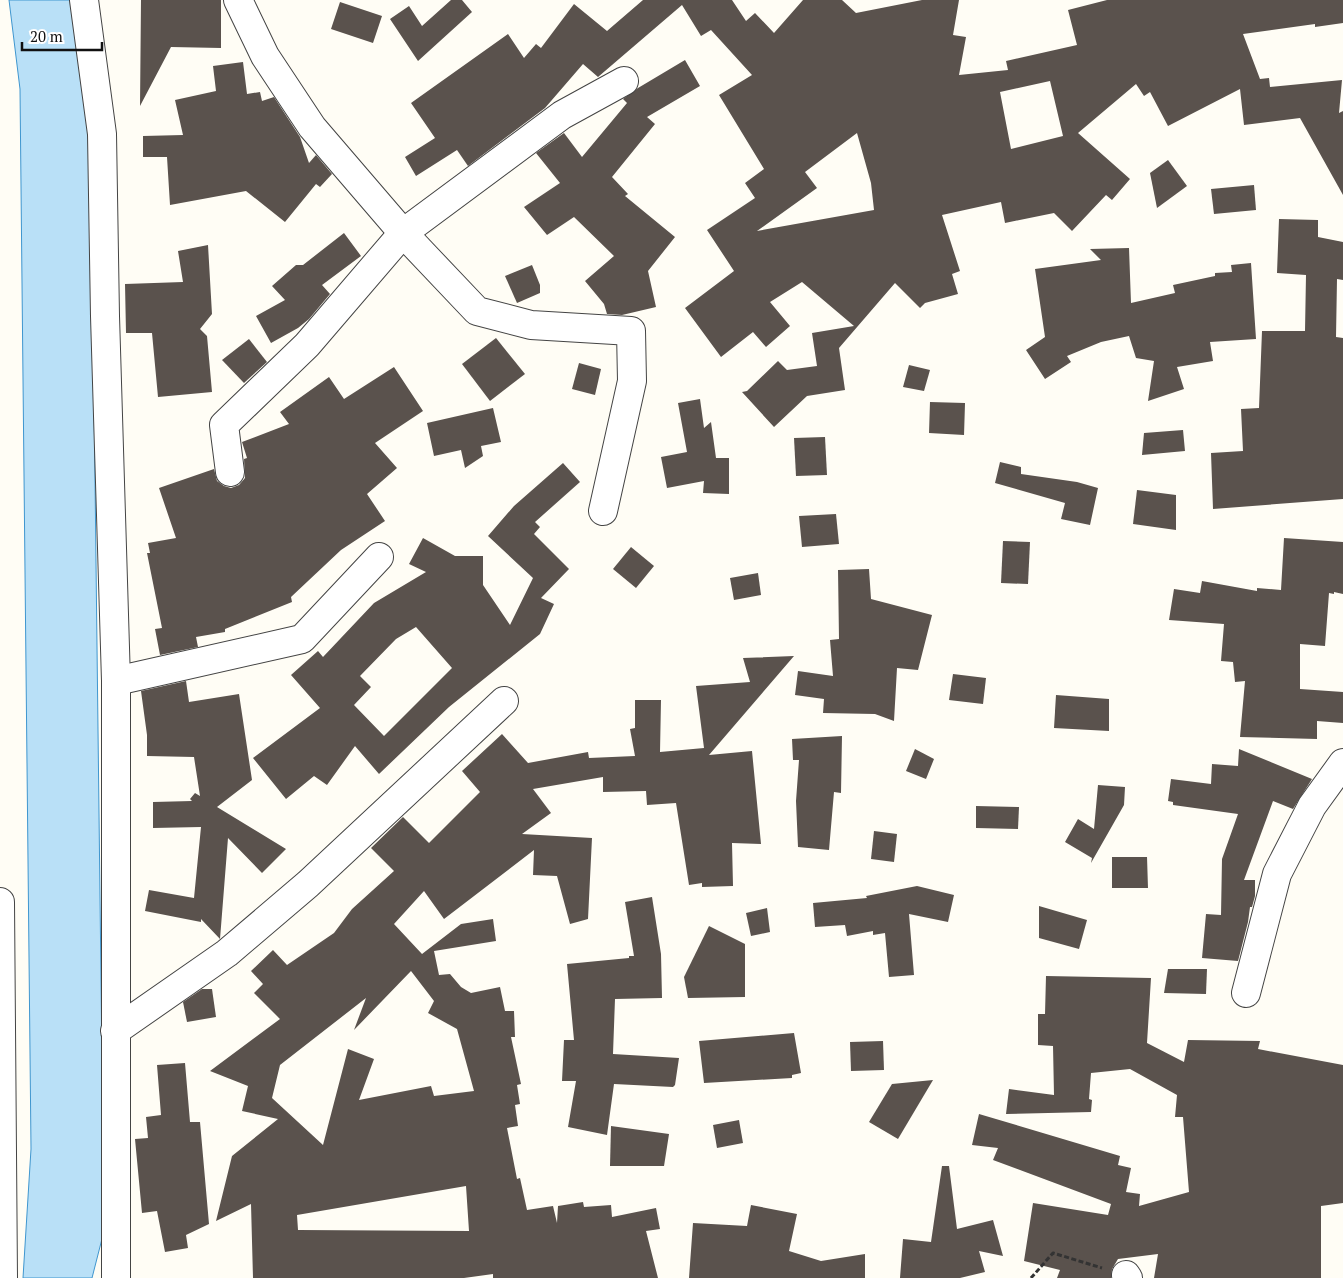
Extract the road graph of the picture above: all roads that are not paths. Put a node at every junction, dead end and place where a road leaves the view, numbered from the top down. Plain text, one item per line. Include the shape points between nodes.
1 (84, 0) edge
2 (238, 0) edge
3 (624, 81) dead end
4 (403, 233) junction
5 (230, 472) dead end
6 (603, 511) dead end
7 (379, 557) dead end
8 (116, 681) junction
9 (504, 701) dead end
10 (1343, 763) edge
11 (0, 902) edge
12 (1246, 993) dead end
13 (115, 1031) junction
14 (3, 1278) edge
15 (116, 1278) edge

1 - 8 street via 102,134 104,316
2 - 4 street via 265,56 312,127
3 - 4 street via 562,115
4 - 5 street via 307,344 224,424
4 - 6 street via 477,311 531,325 631,331 632,381
7 - 8 street via 302,639
8 - 13 street
9 - 13 street via 308,884 226,953
10 - 12 street via 1312,806 1277,874
11 - 14 street
13 - 15 street

